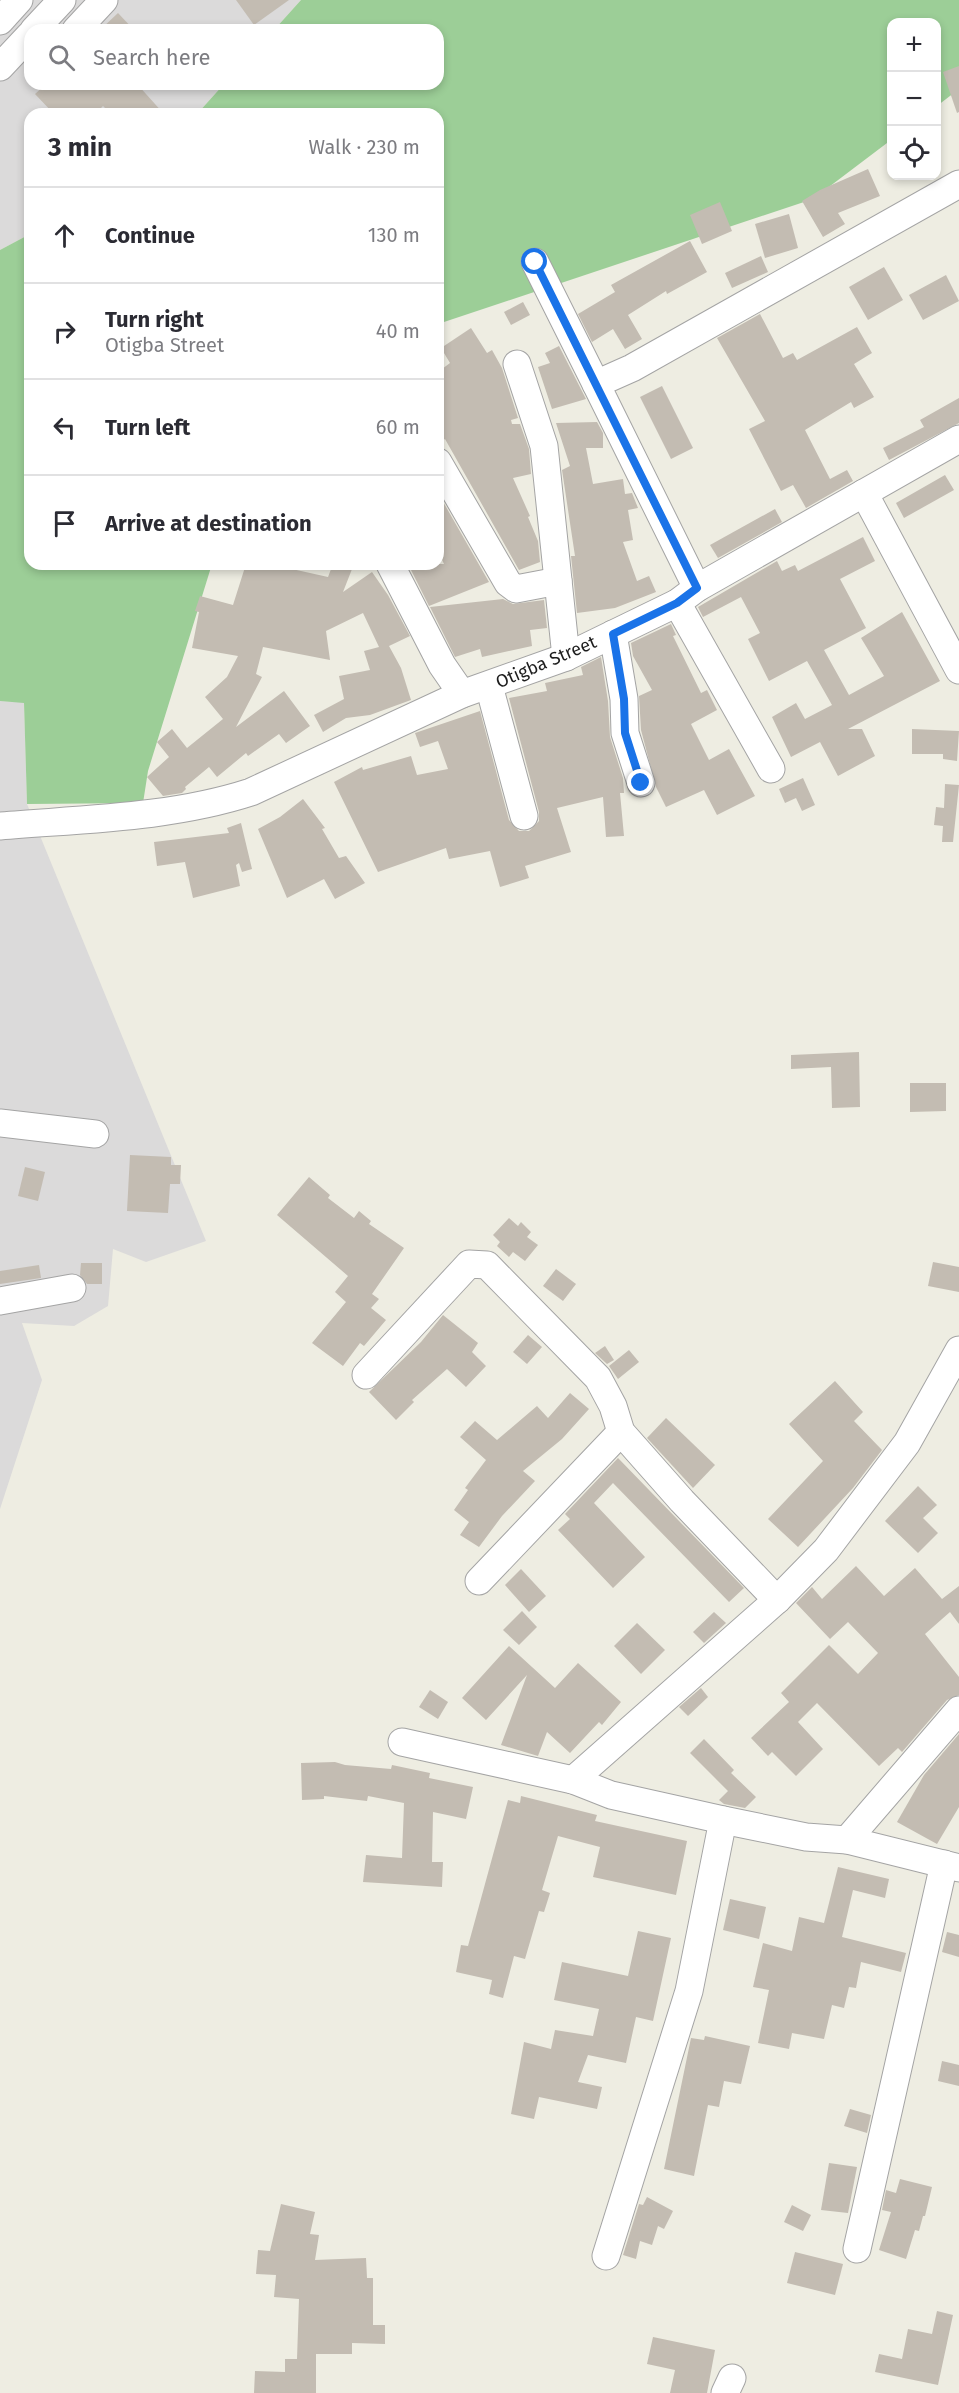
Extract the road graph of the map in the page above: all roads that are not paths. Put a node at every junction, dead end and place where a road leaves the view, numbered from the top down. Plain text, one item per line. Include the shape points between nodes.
1 (19, 0) edge
2 (62, 0) edge
3 (104, 0) edge
4 (0, 21) edge
5 (40, 24) edge
6 (82, 24) edge
7 (24, 41) edge
8 (0, 67) edge
9 (959, 184) edge
10 (535, 262) dead end
11 (518, 364) dead end
12 (596, 384) junction
13 (959, 439) edge
14 (444, 472) edge
15 (864, 493) junction
16 (393, 570) edge
17 (558, 581) junction
18 (687, 596) junction
19 (613, 634) junction
20 (566, 657) junction
21 (959, 670) edge
22 (489, 686) junction
23 (462, 694) junction
24 (771, 769) dead end
25 (641, 783) dead end
26 (524, 816) dead end
27 (0, 826) edge
28 (0, 1123) edge
29 (95, 1134) dead end
30 (72, 1287) dead end
31 (0, 1301) edge
32 (959, 1350) edge
33 (366, 1375) dead end
34 (621, 1432) junction
35 (479, 1581) dead end
36 (777, 1599) junction
37 (959, 1710) edge
38 (402, 1742) dead end
39 (573, 1780) junction
40 (723, 1820) junction
41 (847, 1840) junction
42 (952, 1866) edge
43 (858, 2249) dead end
44 (606, 2256) dead end

1 - 4 street
2 - 5 street
3 - 6 street
7 - 8 street
9 - 12 street via 632,368
10 - 12 street
11 - 17 street via 544,446
12 - 18 street
13 - 15 street, Otigba Street
14 - 17 street via 508,583 516,589
15 - 18 street, Otigba Street
15 - 21 street
16 - 23 street via 442,665
17 - 20 street
18 - 19 street, Otigba Street
18 - 24 street
19 - 20 street, Otigba Street
19 - 25 street via 624,699 625,733
20 - 22 street, Otigba Street
22 - 23 street, Otigba Street
22 - 26 street
23 - 27 street, Otigba Street via 226,800 142,815
28 - 29 street
30 - 31 street
32 - 36 street via 907,1443 826,1550
33 - 34 street via 469,1264 487,1265 598,1378
34 - 35 street
34 - 36 street
36 - 39 street
37 - 41 street
38 - 39 street
39 - 40 street via 611,1795
40 - 41 street via 806,1837
40 - 44 street via 689,1991
41 - 42 street
42 - 43 street

